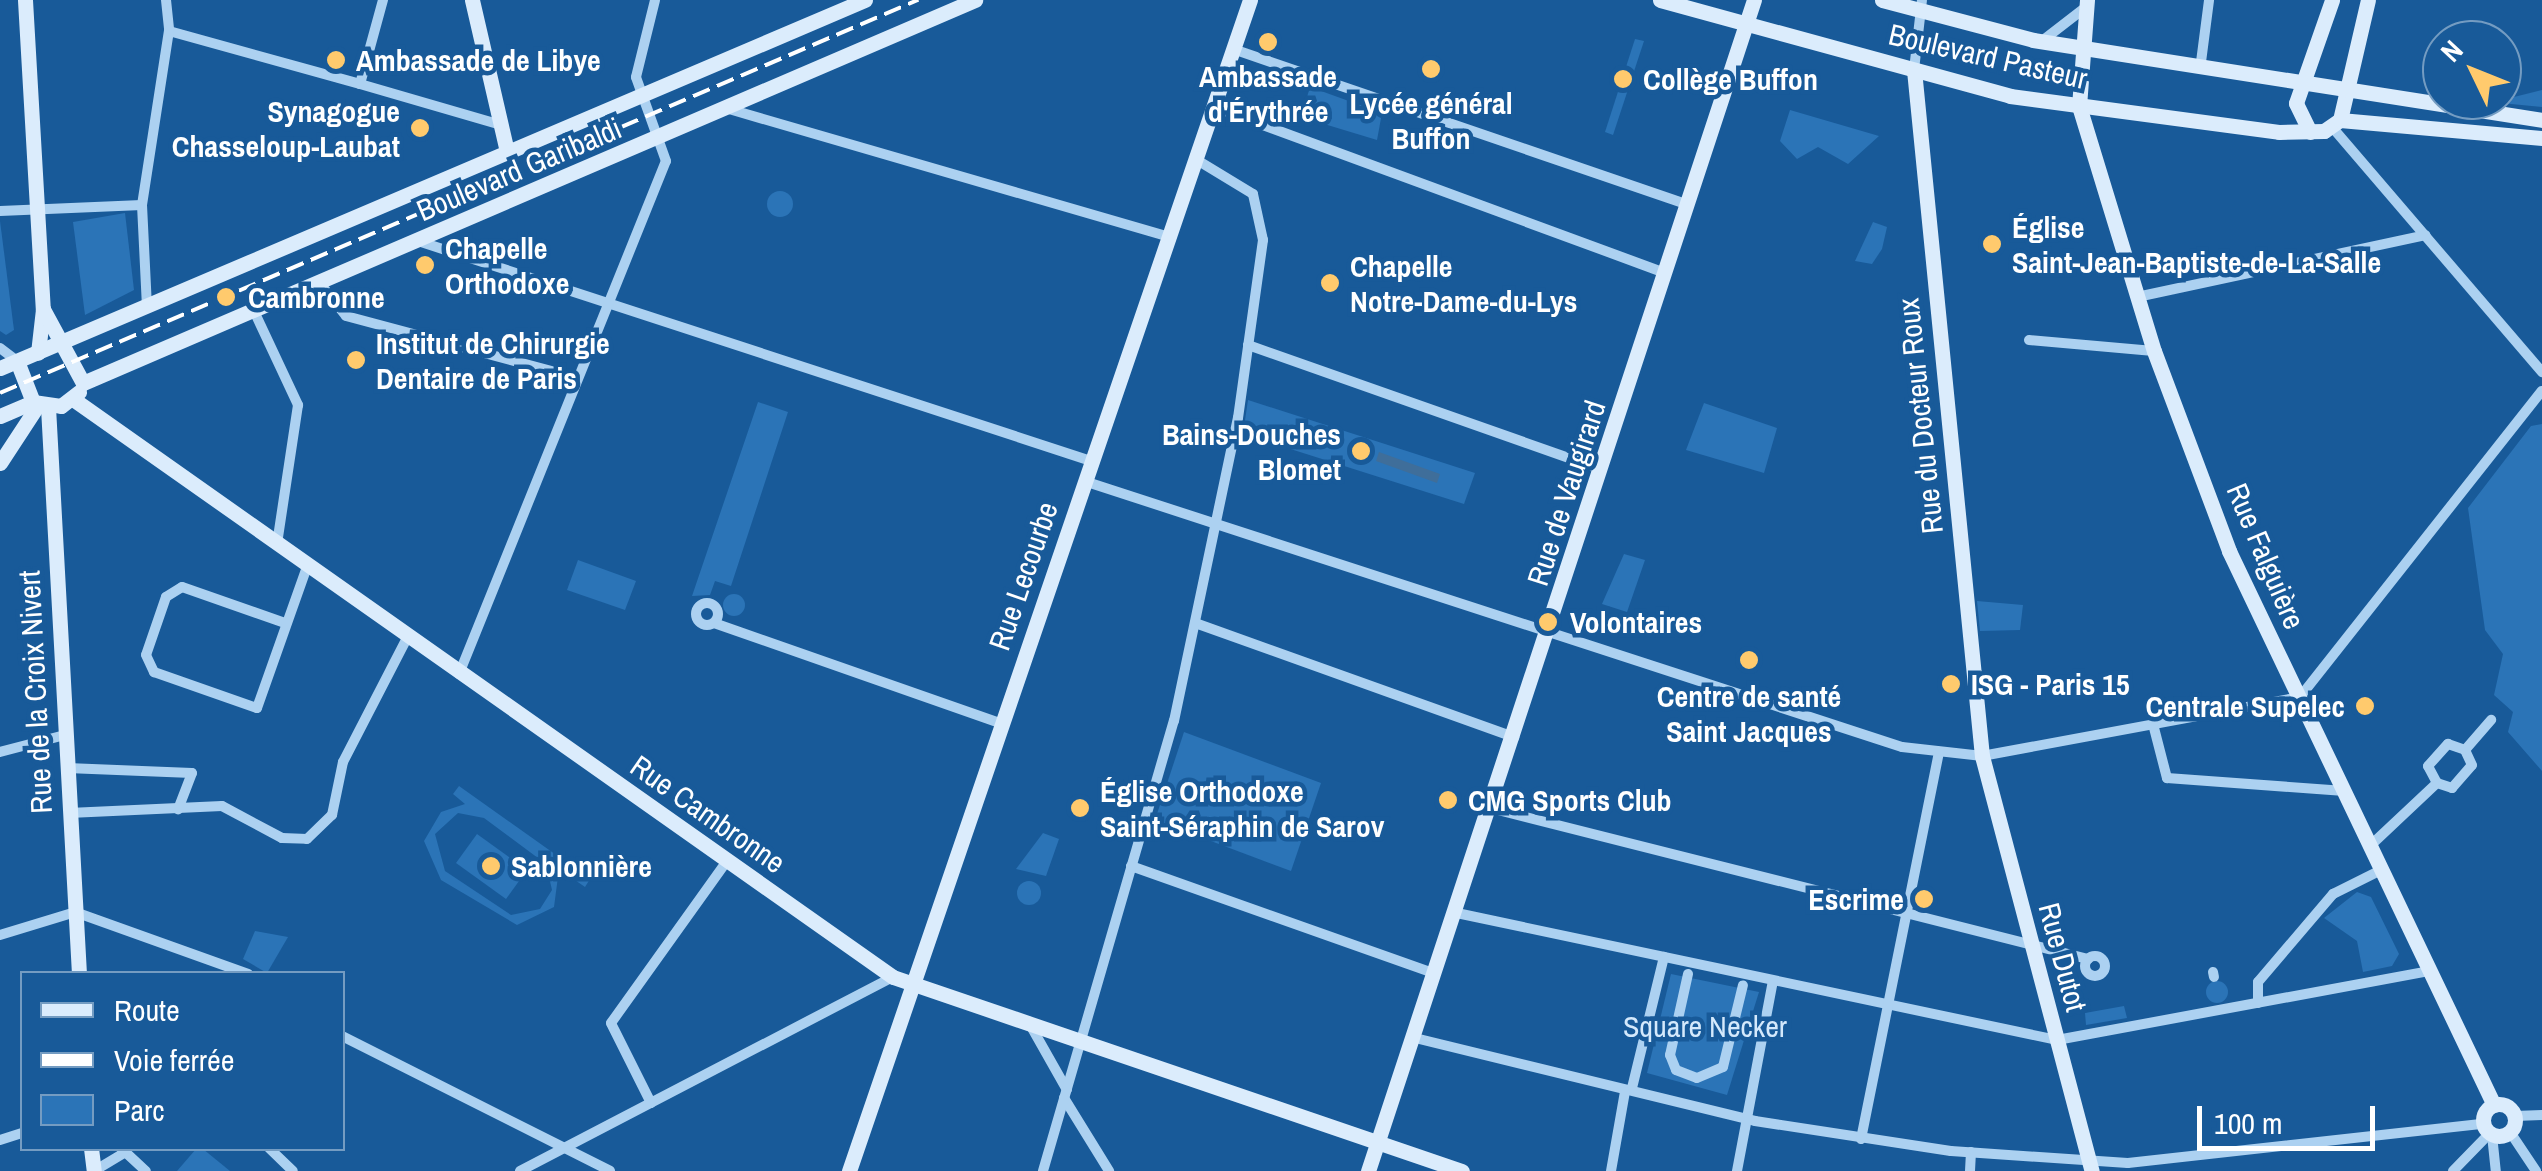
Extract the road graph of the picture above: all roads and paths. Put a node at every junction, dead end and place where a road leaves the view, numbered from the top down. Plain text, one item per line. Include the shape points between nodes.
1 (25, 0) edge
2 (166, 0) edge
3 (383, 0) edge
4 (472, 0) edge
5 (655, 0) edge
6 (865, 0) edge
7 (976, 0) edge
8 (1250, 0) edge
9 (1660, 0) edge
10 (1754, 0) edge
11 (1882, 0) edge
12 (2209, 0) edge
13 (2332, 0) edge
14 (2368, 0) edge
15 (2086, 3) edge
16 (1920, 5) edge
17 (1747, 23) junction
18 (168, 31) junction
19 (2042, 41) junction
20 (2083, 47) junction
21 (1233, 49) junction
22 (2201, 62) junction
23 (1914, 70) junction
24 (2304, 83) junction
25 (360, 84) junction
26 (2339, 93) junction
27 (641, 98) junction
28 (2079, 106) junction
29 (1214, 107) junction
30 (729, 109) junction
31 (2542, 120) edge
32 (2336, 123) junction
33 (501, 126) junction
34 (2310, 132) junction
35 (2542, 138) edge
36 (660, 140) junction
37 (507, 152) junction
38 (1197, 160) junction
39 (142, 205) junction
40 (1688, 205) junction
41 (38, 208) junction
42 (0, 211) edge
43 (2424, 235) junction
44 (1170, 238) junction
45 (418, 241) junction
46 (1666, 273) junction
47 (319, 282) junction
48 (2137, 297) junction
49 (606, 299) junction
50 (147, 307) junction
51 (43, 309) junction
52 (254, 310) junction
53 (2029, 340) dead end
54 (65, 342) junction
55 (1248, 346) junction
56 (0, 348) edge
57 (2154, 351) junction
58 (38, 353) junction
59 (18, 361) junction
60 (0, 368) edge
61 (2542, 372) edge
62 (577, 378) junction
63 (82, 383) junction
64 (2542, 391) edge
65 (72, 399) junction
66 (40, 405) junction
67 (0, 416) edge
68 (1091, 461) junction
69 (0, 463) edge
70 (1602, 470) junction
71 (1084, 481) junction
72 (1218, 527) junction
73 (276, 545) junction
74 (307, 567) junction
75 (285, 623) junction
76 (714, 623) dead end
77 (1198, 624) junction
78 (1548, 637) junction
79 (407, 638) junction
80 (459, 674) junction
81 (2300, 697) junction
82 (2491, 720) dead end
83 (1002, 724) junction
84 (2153, 724) junction
85 (65, 735) junction
86 (1515, 737) junction
87 (2465, 750) junction
88 (0, 752) edge
89 (1939, 752) junction
90 (1982, 756) junction
91 (67, 768) junction
92 (2437, 783) junction
93 (2345, 791) junction
94 (1490, 808) junction
95 (178, 809) junction
96 (69, 813) junction
97 (2371, 845) junction
98 (727, 861) junction
99 (1131, 866) junction
100 (2383, 869) junction
101 (1907, 911) junction
102 (75, 912) junction
103 (1452, 912) junction
104 (0, 934) edge
105 (2030, 942) junction
106 (1664, 958) junction
107 (2088, 959) dead end
108 (79, 971) edge
109 (240, 971) edge
110 (2429, 971) junction
111 (1432, 972) junction
112 (1688, 974) dead end
113 (893, 977) junction
114 (1774, 982) junction
115 (912, 985) junction
116 (1743, 986) dead end
117 (2258, 1004) junction
118 (1888, 1007) junction
119 (1028, 1020) junction
120 (1410, 1037) junction
121 (345, 1038) edge
122 (1080, 1038) junction
123 (2058, 1040) junction
124 (1628, 1090) junction
125 (1066, 1094) junction
126 (651, 1103) junction
127 (2494, 1105) junction
128 (2542, 1115) edge
129 (1744, 1118) junction
130 (2513, 1124) junction
131 (2488, 1131) junction
132 (1380, 1138) junction
133 (1861, 1139) junction
134 (563, 1149) junction
135 (123, 1151) edge
136 (272, 1151) edge
137 (1971, 1152) junction
138 (2090, 1165) edge
139 (94, 1171) edge
140 (146, 1171) edge
141 (293, 1171) edge
142 (520, 1171) edge
143 (610, 1171) edge
144 (849, 1171) edge
145 (1043, 1171) edge
146 (1109, 1171) edge
147 (1368, 1171) edge
148 (1462, 1171) edge
149 (1611, 1171) edge
150 (1737, 1171) edge
151 (1970, 1171) edge
152 (2452, 1171) edge
153 (2496, 1171) edge
154 (2536, 1171) edge

1 - 41 main road
2 - 18 street
3 - 25 street
4 - 33 main road
5 - 27 street via 636,78
6 - 27 main road, Boulevard Garibaldi
7 - 30 main road, Boulevard Garibaldi
8 - 21 main road, Rue Lecourbe
9 - 17 main road, Boulevard Pasteur
10 - 17 main road, Rue de Vaugirard
11 - 16 main road, Boulevard Pasteur
12 - 22 street
13 - 24 main road
14 - 26 main road
15 - 19 street, Boulevard Pasteur
15 - 20 main road, Rue Falguière
16 - 19 main road, Boulevard Pasteur
16 - 23 street
17 - 23 main road, Boulevard Pasteur
17 - 40 main road, Rue de Vaugirard
18 - 25 street
18 - 39 street
19 - 20 main road, Boulevard Pasteur
20 - 22 main road, Boulevard Pasteur
20 - 28 main road, Rue Falguière
21 - 29 main road, Rue Lecourbe
21 - 40 street
22 - 24 main road, Boulevard Pasteur
23 - 28 main road, Boulevard Pasteur
23 - 90 main road, Rue du Docteur Roux
24 - 26 main road, Boulevard Pasteur
24 - 34 main road via 2297,113
25 - 33 street
26 - 31 main road, Boulevard Pasteur
26 - 32 main road
27 - 36 street
27 - 37 main road, Boulevard Garibaldi
28 - 34 main road, Boulevard Pasteur
28 - 48 main road, Rue Falguière
29 - 38 main road, Rue Lecourbe
29 - 46 street
30 - 36 main road, Boulevard Garibaldi
30 - 44 street
32 - 34 main road, Boulevard Pasteur
32 - 35 main road, Boulevard Pasteur
32 - 43 street
33 - 37 main road
36 - 45 main road, Boulevard Garibaldi
36 - 49 street via 666,161
37 - 50 main road, Boulevard Garibaldi
38 - 44 main road, Rue Lecourbe
38 - 55 street via 1253,194 1263,240
39 - 41 street
39 - 50 street
40 - 46 main road, Rue de Vaugirard
41 - 42 street
41 - 51 main road
43 - 48 street
43 - 61 street
44 - 68 main road, Rue Lecourbe
45 - 47 main road, Boulevard Garibaldi
45 - 49 street
46 - 70 main road, Rue de Vaugirard
47 - 52 main road, Boulevard Garibaldi
47 - 62 street via 346,316
48 - 57 main road, Rue Falguière
49 - 62 street
49 - 68 street
50 - 54 main road, Boulevard Garibaldi
51 - 54 main road
51 - 58 main road
52 - 63 main road, Boulevard Garibaldi
52 - 73 street via 298,405
53 - 57 street
54 - 58 main road, Boulevard Garibaldi
54 - 63 main road
55 - 70 street
55 - 72 street
56 - 59 street
57 - 81 main road, Rue Falguière via 2229,551
58 - 59 main road, Boulevard Garibaldi
59 - 60 main road, Boulevard Garibaldi
59 - 66 main road, Rue de la Croix Nivert
62 - 80 street
63 - 65 main road
64 - 81 street
65 - 66 main road
65 - 73 main road, Rue Cambronne
66 - 67 main road
66 - 69 main road
66 - 85 main road, Rue de la Croix Nivert
68 - 71 main road, Rue Lecourbe
70 - 78 main road, Rue de Vaugirard
71 - 72 street
71 - 83 main road, Rue Lecourbe
72 - 77 street
72 - 78 street
73 - 74 main road, Rue Cambronne
74 - 75 street
74 - 79 main road, Rue Cambronne
75 - 75 street via 182,587 166,597 146,655 154,672 257,708
76 - 83 street
77 - 86 street
77 - 99 street
78 - 86 main road, Rue de Vaugirard
78 - 89 street
79 - 80 main road, Rue Cambronne
79 - 95 street via 384,670 319,833 290,840 222,806
80 - 98 main road, Rue Cambronne
81 - 84 street
81 - 93 main road, Rue Falguière
82 - 87 street
83 - 115 main road, Rue Lecourbe
84 - 90 street
84 - 93 street via 2167,778
85 - 88 street
85 - 91 main road, Rue de la Croix Nivert
86 - 94 main road, Rue de Vaugirard
87 - 92 street via 2472,765 2452,788
87 - 92 street via 2448,744 2428,766
89 - 90 street
89 - 101 street
90 - 105 main road, Rue Dutot
91 - 95 street via 192,773
91 - 96 main road, Rue de la Croix Nivert
92 - 97 street
93 - 97 main road, Rue Falguière
94 - 101 street
94 - 103 main road, Rue de Vaugirard
95 - 96 street
96 - 102 main road, Rue de la Croix Nivert
97 - 100 main road, Rue Falguière
98 - 113 main road, Rue Cambronne
98 - 126 street via 611,1023
99 - 111 street
99 - 122 street
100 - 110 main road, Rue Falguière
100 - 117 street via 2333,894 2258,982
101 - 105 street
101 - 118 street
102 - 104 street
102 - 108 main road, Rue de la Croix Nivert
102 - 109 street
103 - 106 street
103 - 111 main road, Rue de Vaugirard
105 - 107 street
105 - 123 main road, Rue Dutot
106 - 114 street
106 - 124 street
110 - 117 street
110 - 127 main road, Rue Falguière
111 - 120 main road, Rue de Vaugirard
112 - 116 street via 1670,1054 1691,1082 1723,1067
113 - 115 main road, Rue Cambronne
113 - 126 street
114 - 118 street
114 - 129 street
115 - 119 main road, Rue Cambronne
115 - 144 main road, Rue Lecourbe
117 - 123 street
118 - 123 street
118 - 133 street
119 - 122 main road, Rue Cambronne
119 - 125 street
120 - 124 street
120 - 132 main road, Rue de Vaugirard
121 - 134 street
122 - 125 street
122 - 132 main road, Rue Cambronne
123 - 138 main road, Rue Dutot
124 - 129 street
124 - 149 street
125 - 145 street
125 - 146 street
126 - 134 street
127 - 130 main road
127 - 131 main road
128 - 130 street
129 - 133 street
129 - 150 street
130 - 131 main road
130 - 154 street
131 - 138 street
131 - 152 street
131 - 153 street
132 - 147 main road, Rue de Vaugirard
132 - 148 main road, Rue Cambronne
133 - 137 street
134 - 142 street
134 - 143 street
135 - 139 street
135 - 140 street
136 - 141 street
137 - 138 street
137 - 151 street

